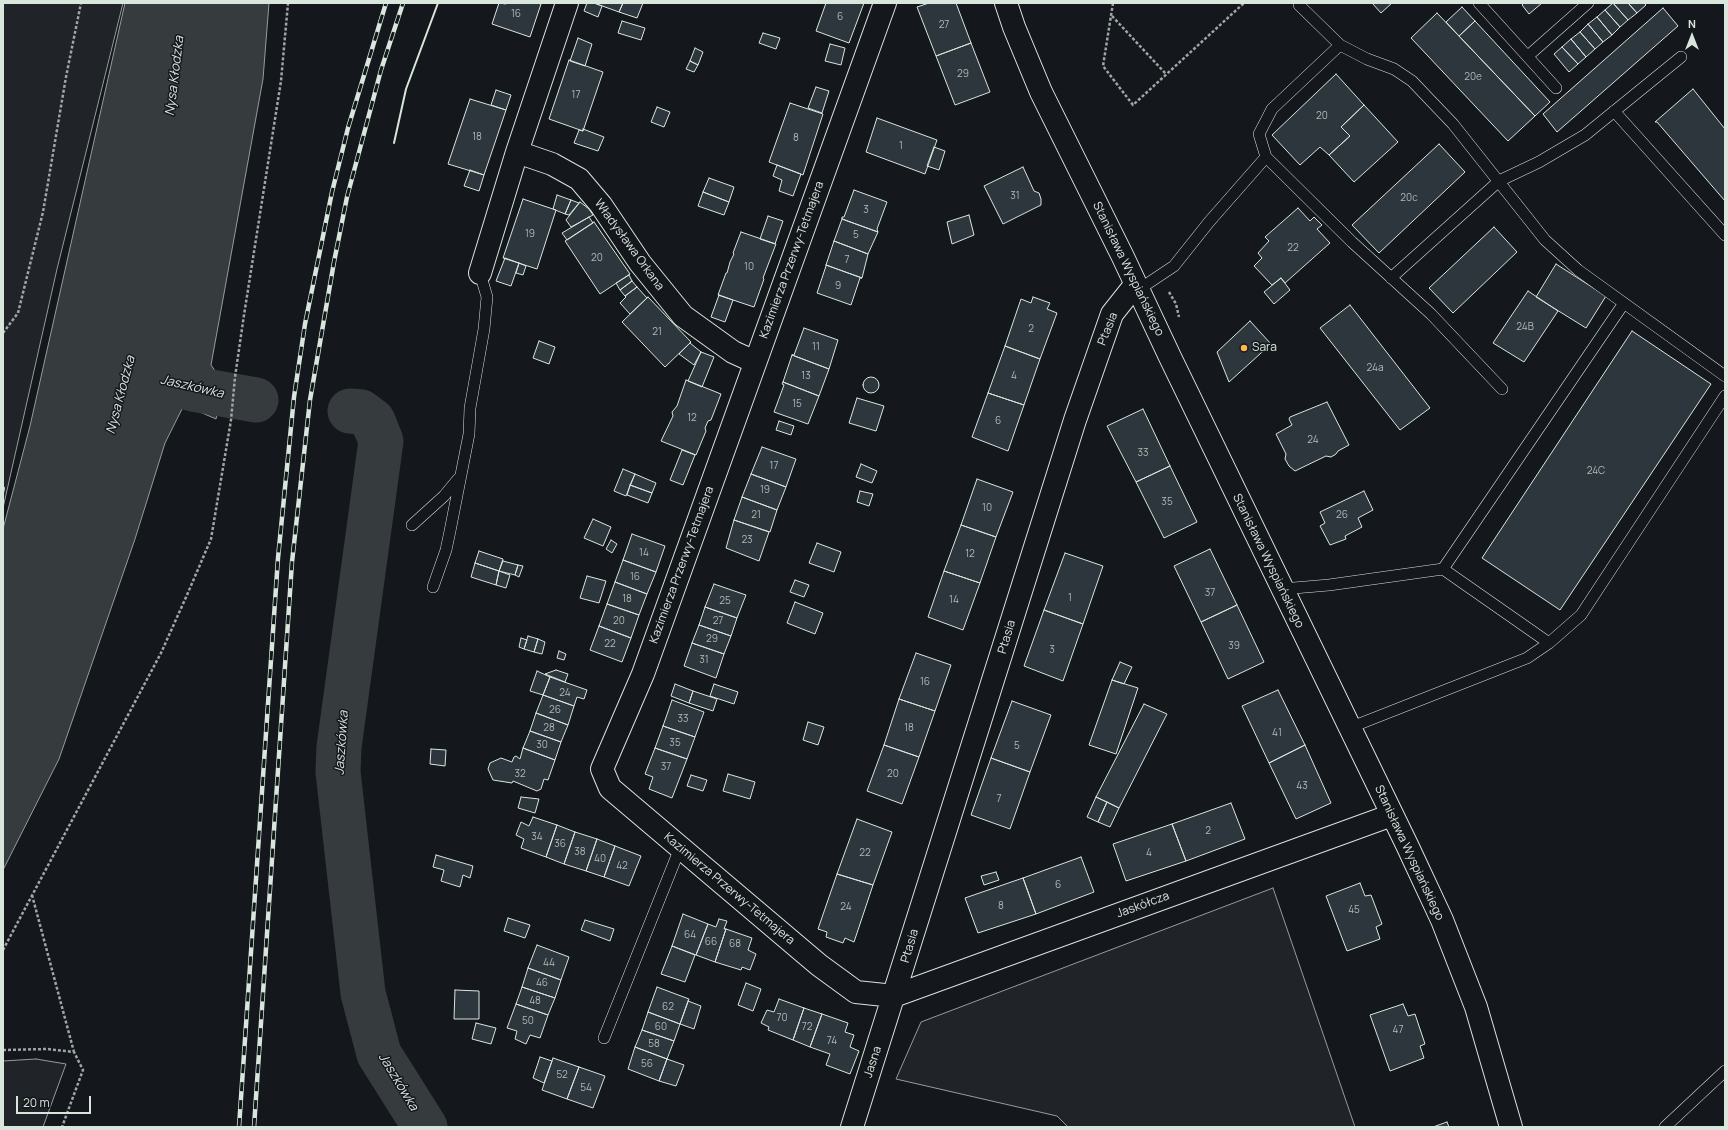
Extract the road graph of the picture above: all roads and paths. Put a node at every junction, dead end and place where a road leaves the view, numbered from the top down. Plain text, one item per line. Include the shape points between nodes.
1 (81, 3) edge
2 (288, 3) edge
3 (567, 3) edge
4 (885, 3) edge
5 (1006, 3) edge
6 (1113, 3) edge
7 (1244, 3) edge
8 (1479, 3) edge
9 (1588, 3) edge
10 (1299, 5) dead end
11 (1111, 16) junction
12 (1340, 46) junction
13 (1528, 56) junction
14 (1681, 57) dead end
15 (1166, 74) junction
16 (1556, 88) dead end
17 (1614, 110) junction
18 (517, 152) junction
19 (1266, 156) junction
20 (1499, 181) junction
21 (1725, 235) edge
22 (480, 273) joint
23 (1391, 278) junction
24 (1136, 287) junction
25 (1624, 303) junction
26 (3, 334) edge
27 (755, 362) junction
28 (1725, 376) edge
29 (1502, 389) dead end
30 (1725, 396) edge
31 (460, 477) junction
32 (412, 525) dead end
33 (1443, 569) junction
34 (432, 587) dead end
35 (1282, 589) junction
36 (1549, 643) junction
37 (1349, 728) junction
38 (1392, 815) junction
39 (680, 848) junction
40 (32, 894) junction
41 (3, 950) edge
42 (894, 996) junction
43 (604, 1038) dead end
44 (3, 1050) edge
45 (74, 1052) junction
46 (1725, 1071) edge
47 (62, 1127) edge
48 (852, 1127) edge
49 (1511, 1127) edge
50 (1665, 1127) edge

1 - 26 path via 43,212 18,313
2 - 40 path via 281,81 211,539 161,653
3 - 18 street
4 - 27 street, Kazimierza Przerwy-Tetmajera
5 - 24 street, Stanisława Wyspiańskiego via 1041,92
6 - 11 path
7 - 15 path
8 - 13 lane
9 - 13 lane
10 - 12 lane
11 - 15 path
11 - 15 path via 1103,66 1133,105
12 - 19 lane via 1272,109 1259,134
12 - 20 lane via 1394,69 1412,81 1453,124
13 - 16 lane
14 - 17 lane
17 - 20 lane via 1585,135 1539,162
17 - 21 lane
18 - 22 street
18 - 27 street, Władysława Orkana via 552,164 579,179 601,205 640,263 683,316 733,352
19 - 23 lane
19 - 24 lane via 1174,266
20 - 23 lane
20 - 25 lane via 1545,240 1578,270
22 - 31 lane via 487,297 484,329
23 - 29 lane via 1431,314
24 - 35 street, Stanisława Wyspiańskiego
24 - 42 street, Ptasia via 1112,314 1075,420
25 - 28 lane
25 - 33 lane
27 - 39 street, Kazimierza Przerwy-Tetmajera via 643,674 602,769 610,788
30 - 36 lane via 1581,615
31 - 32 lane via 444,496
31 - 34 lane via 446,550
33 - 35 lane
33 - 36 lane
35 - 37 street, Stanisława Wyspiańskiego
36 - 37 lane via 1527,658
37 - 38 street, Stanisława Wyspiańskiego
38 - 42 street, Jaskółcza
38 - 49 street, Stanisława Wyspiańskiego via 1442,920 1476,1007
39 - 42 street, Kazimierza Przerwy-Tetmajera via 819,965 856,992
39 - 43 lane
40 - 41 path
40 - 45 path
42 - 48 street, Jasna
44 - 45 path via 47,1049
45 - 47 path via 83,1070
46 - 50 lane

